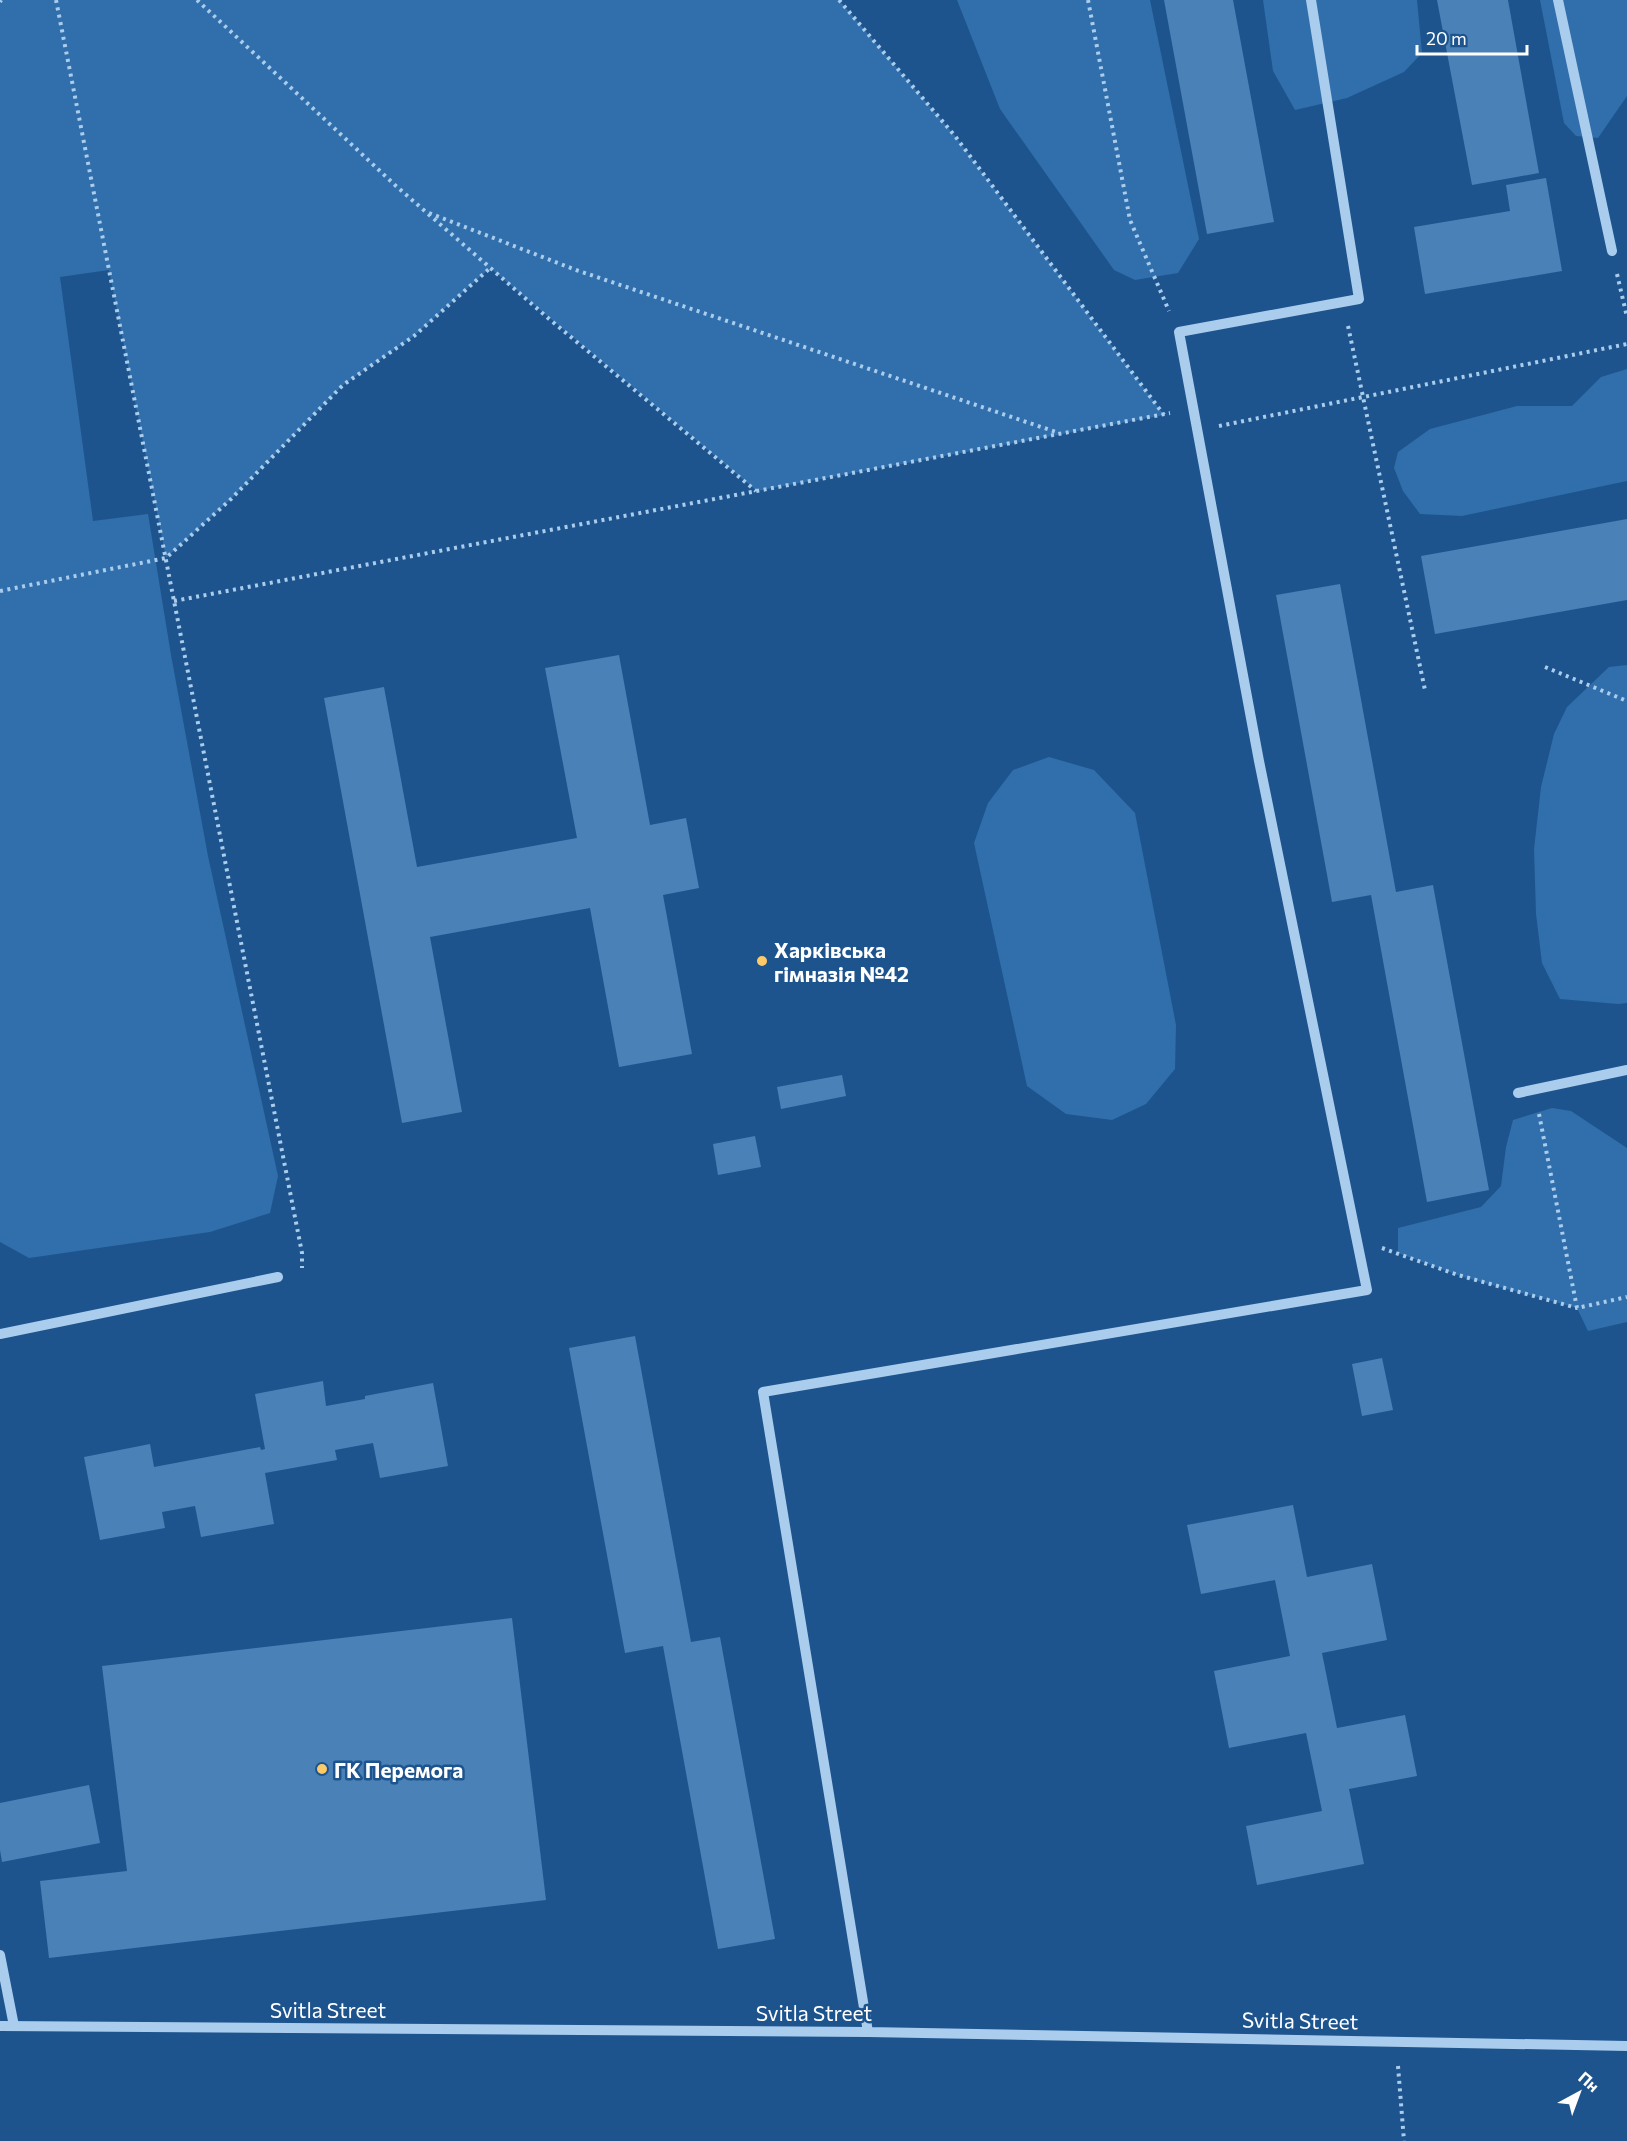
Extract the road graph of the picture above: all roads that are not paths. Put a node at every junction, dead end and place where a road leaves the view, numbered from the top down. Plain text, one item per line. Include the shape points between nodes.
1 (1311, 0) edge
2 (1558, 0) edge
3 (1612, 251) road end
4 (1627, 1070) edge
5 (1518, 1093) dead end
6 (278, 1277) road end
7 (0, 1334) edge
8 (0, 1955) edge
9 (0, 2025) edge
10 (14, 2026) junction
11 (868, 2032) junction
12 (1627, 2046) edge

1 - 11 street via 1359,299 1179,333 1259,761 1367,1290 763,1392
2 - 3 street
4 - 5 street
6 - 7 street
8 - 10 street
9 - 10 street, Svitla Street
10 - 11 street, Svitla Street
11 - 12 street, Svitla Street

